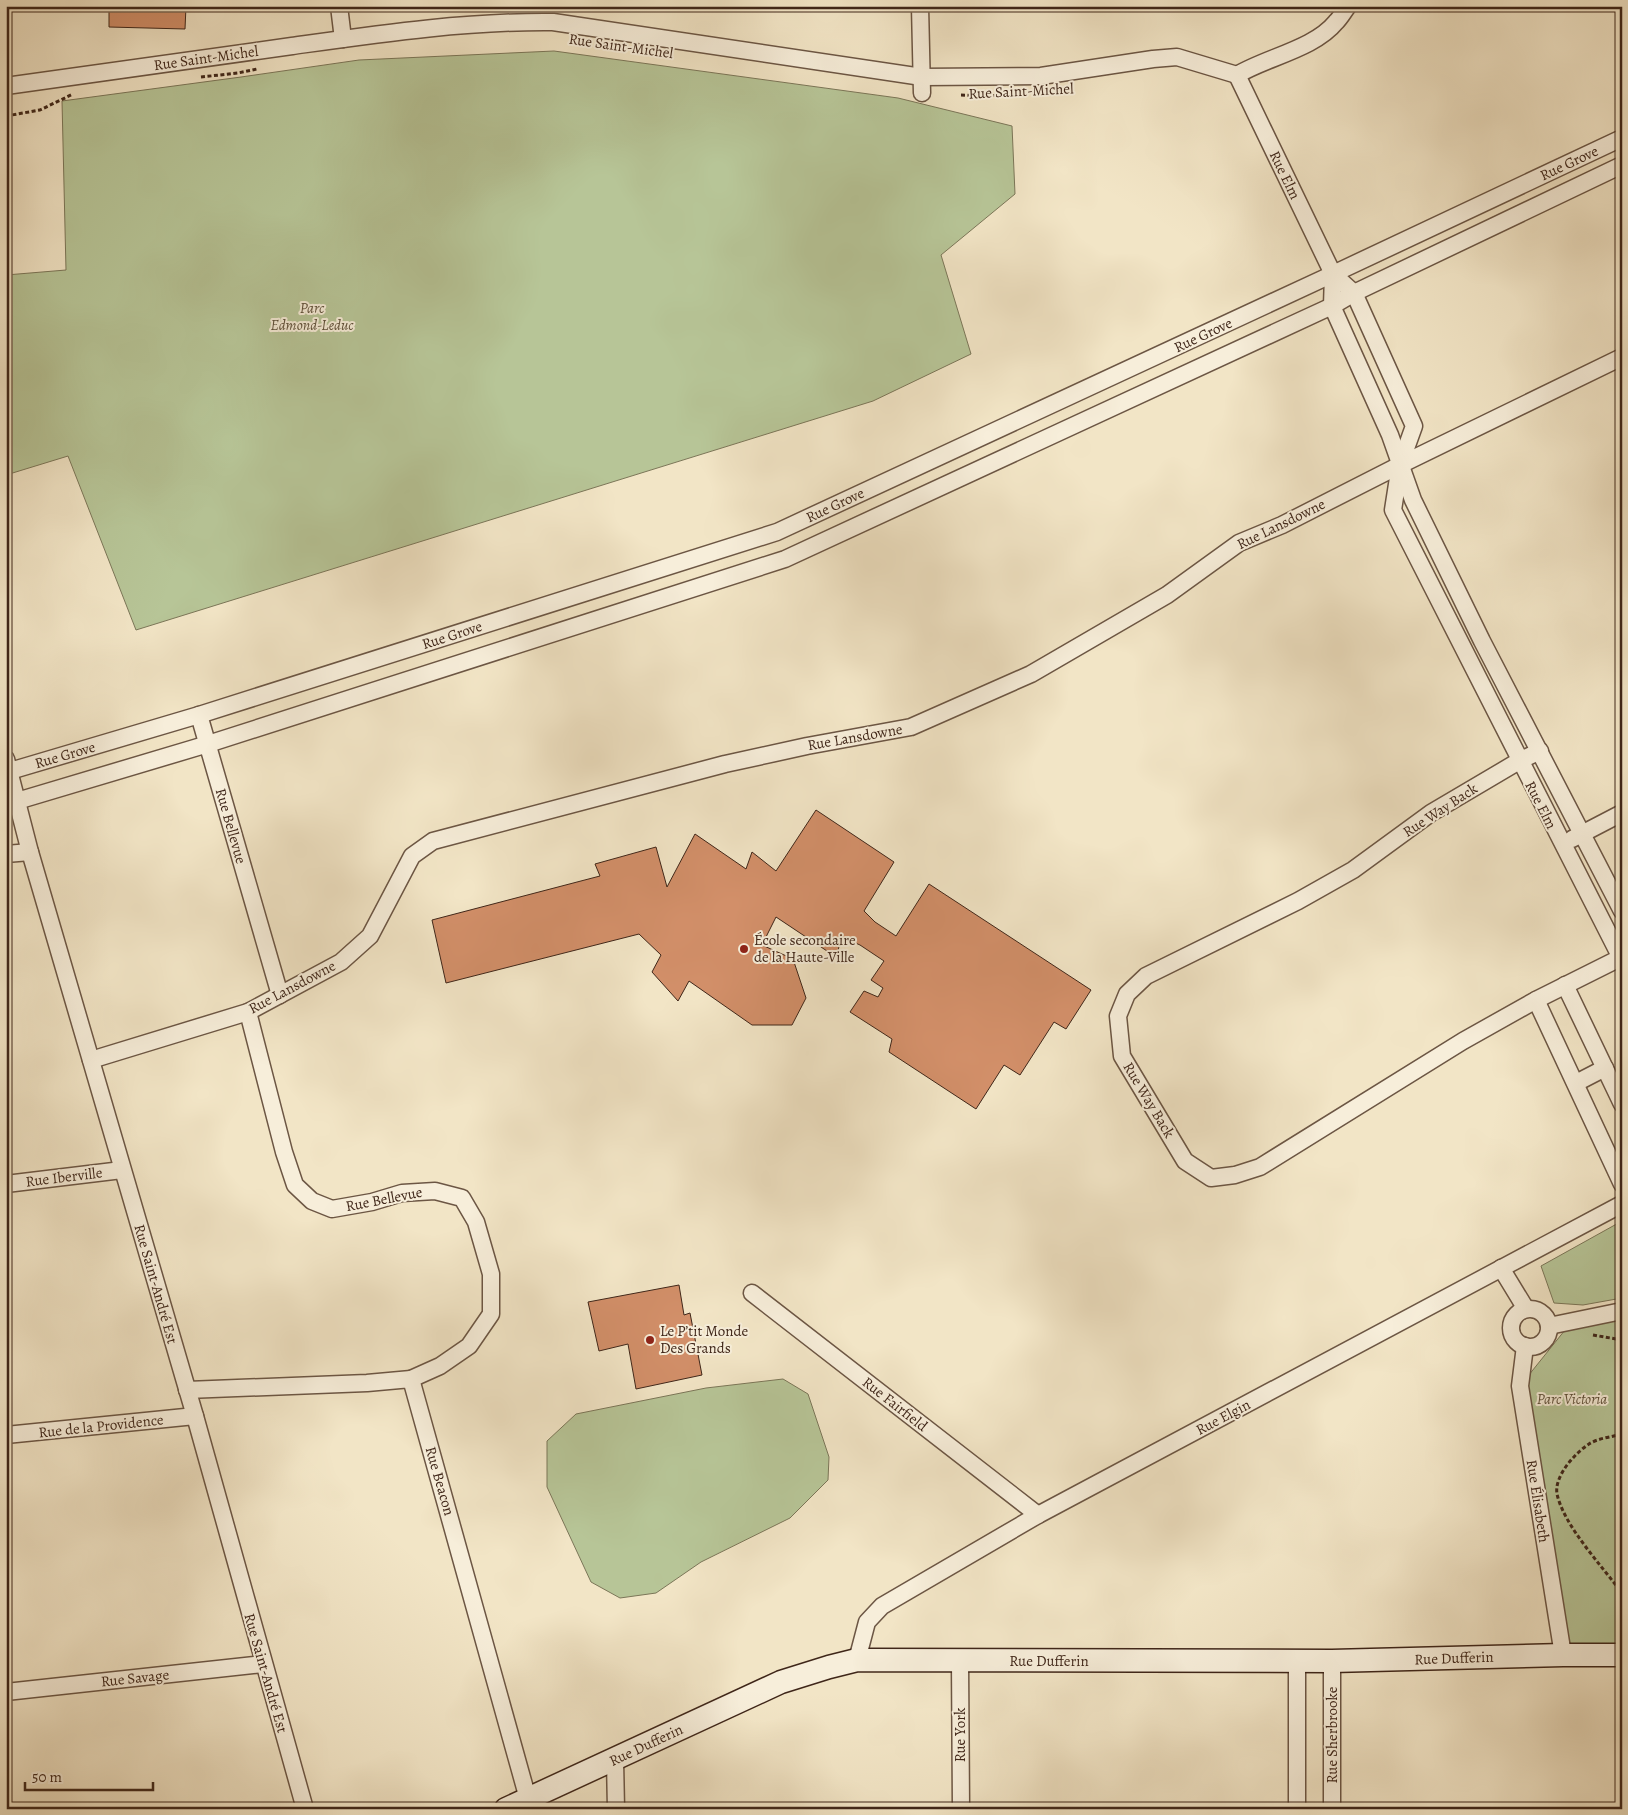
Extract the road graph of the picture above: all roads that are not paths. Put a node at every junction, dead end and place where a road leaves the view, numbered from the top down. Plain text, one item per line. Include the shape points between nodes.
1 (339, 6) edge
2 (920, 6) edge
3 (1348, 6) edge
4 (343, 39) junction
5 (1237, 75) junction
6 (922, 85) junction
7 (6, 86) edge
8 (1622, 138) edge
9 (1622, 165) edge
10 (1334, 274) junction
11 (1354, 292) junction
12 (1332, 306) junction
13 (1622, 357) edge
14 (1400, 465) junction
15 (1482, 642) junction
16 (1463, 652) junction
17 (199, 715) junction
18 (208, 744) junction
19 (1540, 751) junction
20 (1519, 761) junction
21 (8, 765) edge
22 (17, 801) junction
23 (1622, 813) edge
24 (1582, 834) junction
25 (1561, 844) junction
26 (30, 852) junction
27 (6, 854) edge
28 (1622, 911) edge
29 (1621, 957) edge
30 (1565, 985) junction
31 (280, 995) junction
32 (1536, 1000) junction
33 (248, 1012) junction
34 (91, 1060) junction
35 (1605, 1068) junction
36 (1576, 1083) junction
37 (1622, 1104) edge
38 (122, 1170) junction
39 (6, 1184) edge
40 (1622, 1184) edge
41 (1622, 1204) edge
42 (1501, 1268) junction
43 (752, 1293) dead end
44 (1526, 1309) junction
45 (1622, 1311) edge
46 (1549, 1326) junction
47 (1525, 1346) junction
48 (412, 1379) junction
49 (187, 1390) junction
50 (195, 1416) junction
51 (6, 1435) edge
52 (1038, 1515) junction
53 (1563, 1654) junction
54 (1622, 1654) edge
55 (857, 1660) junction
56 (960, 1661) junction
57 (1297, 1661) junction
58 (1332, 1661) junction
59 (263, 1664) junction
60 (6, 1692) edge
61 (615, 1760) junction
62 (528, 1799) junction
63 (304, 1809) edge
64 (506, 1809) edge
65 (616, 1809) edge
66 (961, 1809) edge
67 (1297, 1809) edge
68 (1332, 1809) edge

1 - 4 street
2 - 6 street
3 - 5 street via 1335,24 1310,42
4 - 6 street, Rue Saint-Michel via 477,24 553,22
4 - 7 street, Rue Saint-Michel
5 - 6 street, Rue Saint-Michel via 1177,57 1041,76
5 - 10 street, Rue Elm
8 - 10 street, Rue Grove
9 - 11 street, Rue Grove
10 - 11 street, Rue Elm
10 - 12 street, Rue Elm
10 - 17 street, Rue Grove via 777,532
11 - 12 street, Rue Grove
11 - 14 street, Rue Elm via 1414,426
12 - 14 street, Rue Elm via 1390,435
12 - 18 street, Rue Grove via 785,559
13 - 14 street, Rue Lansdowne
14 - 15 street, Rue Elm via 1413,500
14 - 16 street, Rue Elm via 1393,510
14 - 31 street, Rue Lansdowne via 1282,525 1239,543 1167,595 1031,674 911,727 725,764 433,842 412,856 370,936 341,962
15 - 16 street
15 - 19 street, Rue Elm
16 - 20 street, Rue Elm
17 - 18 street, Rue Bellevue
17 - 21 street, Rue Grove
18 - 22 street, Rue Grove
18 - 31 street, Rue Bellevue
19 - 20 street, Rue Way Back
19 - 24 street, Rue Elm
20 - 25 street, Rue Elm
20 - 32 street, Rue Way Back via 1431,813 1353,870 1298,901 1146,976 1127,994 1118,1016 1122,1056 1185,1161 1211,1178 1260,1167 1415,1070
21 - 22 street, Rue Saint-André Est
22 - 26 street, Rue Saint-André Est
23 - 24 street
24 - 25 street
24 - 28 street, Rue Elm
25 - 29 street, Rue Elm
26 - 27 street
26 - 34 street, Rue Saint-André Est
29 - 30 street, Rue Elm
30 - 32 street, Rue Elm
30 - 35 street
31 - 33 street, Rue Lansdowne
32 - 36 street
33 - 34 street, Rue Lansdowne
33 - 48 street, Rue Bellevue via 295,1185 312,1201 332,1209 402,1193 435,1190 462,1198 476,1222 491,1274 491,1314 468,1346 440,1366
34 - 38 street, Rue Saint-André Est
35 - 36 street
35 - 37 street
36 - 40 street
38 - 39 street, Rue Iberville
38 - 49 street, Rue Saint-André Est
41 - 42 street, Rue Elgin
42 - 44 street
42 - 52 street, Rue Elgin
43 - 52 street, Rue Fairfield
44 - 46 street via 1542,1313
44 - 47 street via 1515,1316 1511,1330 1518,1343
45 - 46 street
46 - 47 street via 1545,1340 1533,1347
47 - 53 street, Rue Élisabeth via 1520,1386
48 - 49 street
48 - 62 street, Rue Beacon
49 - 50 street, Rue Saint-André Est
50 - 51 street, Rue de la Providence
50 - 59 street, Rue Saint-André Est
52 - 55 street, Rue Elgin via 882,1606 867,1622
53 - 54 main road, Rue Dufferin
53 - 58 main road, Rue Dufferin
55 - 56 main road, Rue Dufferin
55 - 61 main road, Rue Dufferin via 781,1682
56 - 57 main road, Rue Dufferin
56 - 66 street, Rue York
57 - 58 main road, Rue Dufferin
57 - 67 street
58 - 68 street, Rue Sherbrooke
59 - 60 street, Rue Savage
59 - 63 street, Rue Saint-André Est
61 - 62 main road, Rue Dufferin
61 - 65 street
62 - 64 main road, Rue Dufferin

